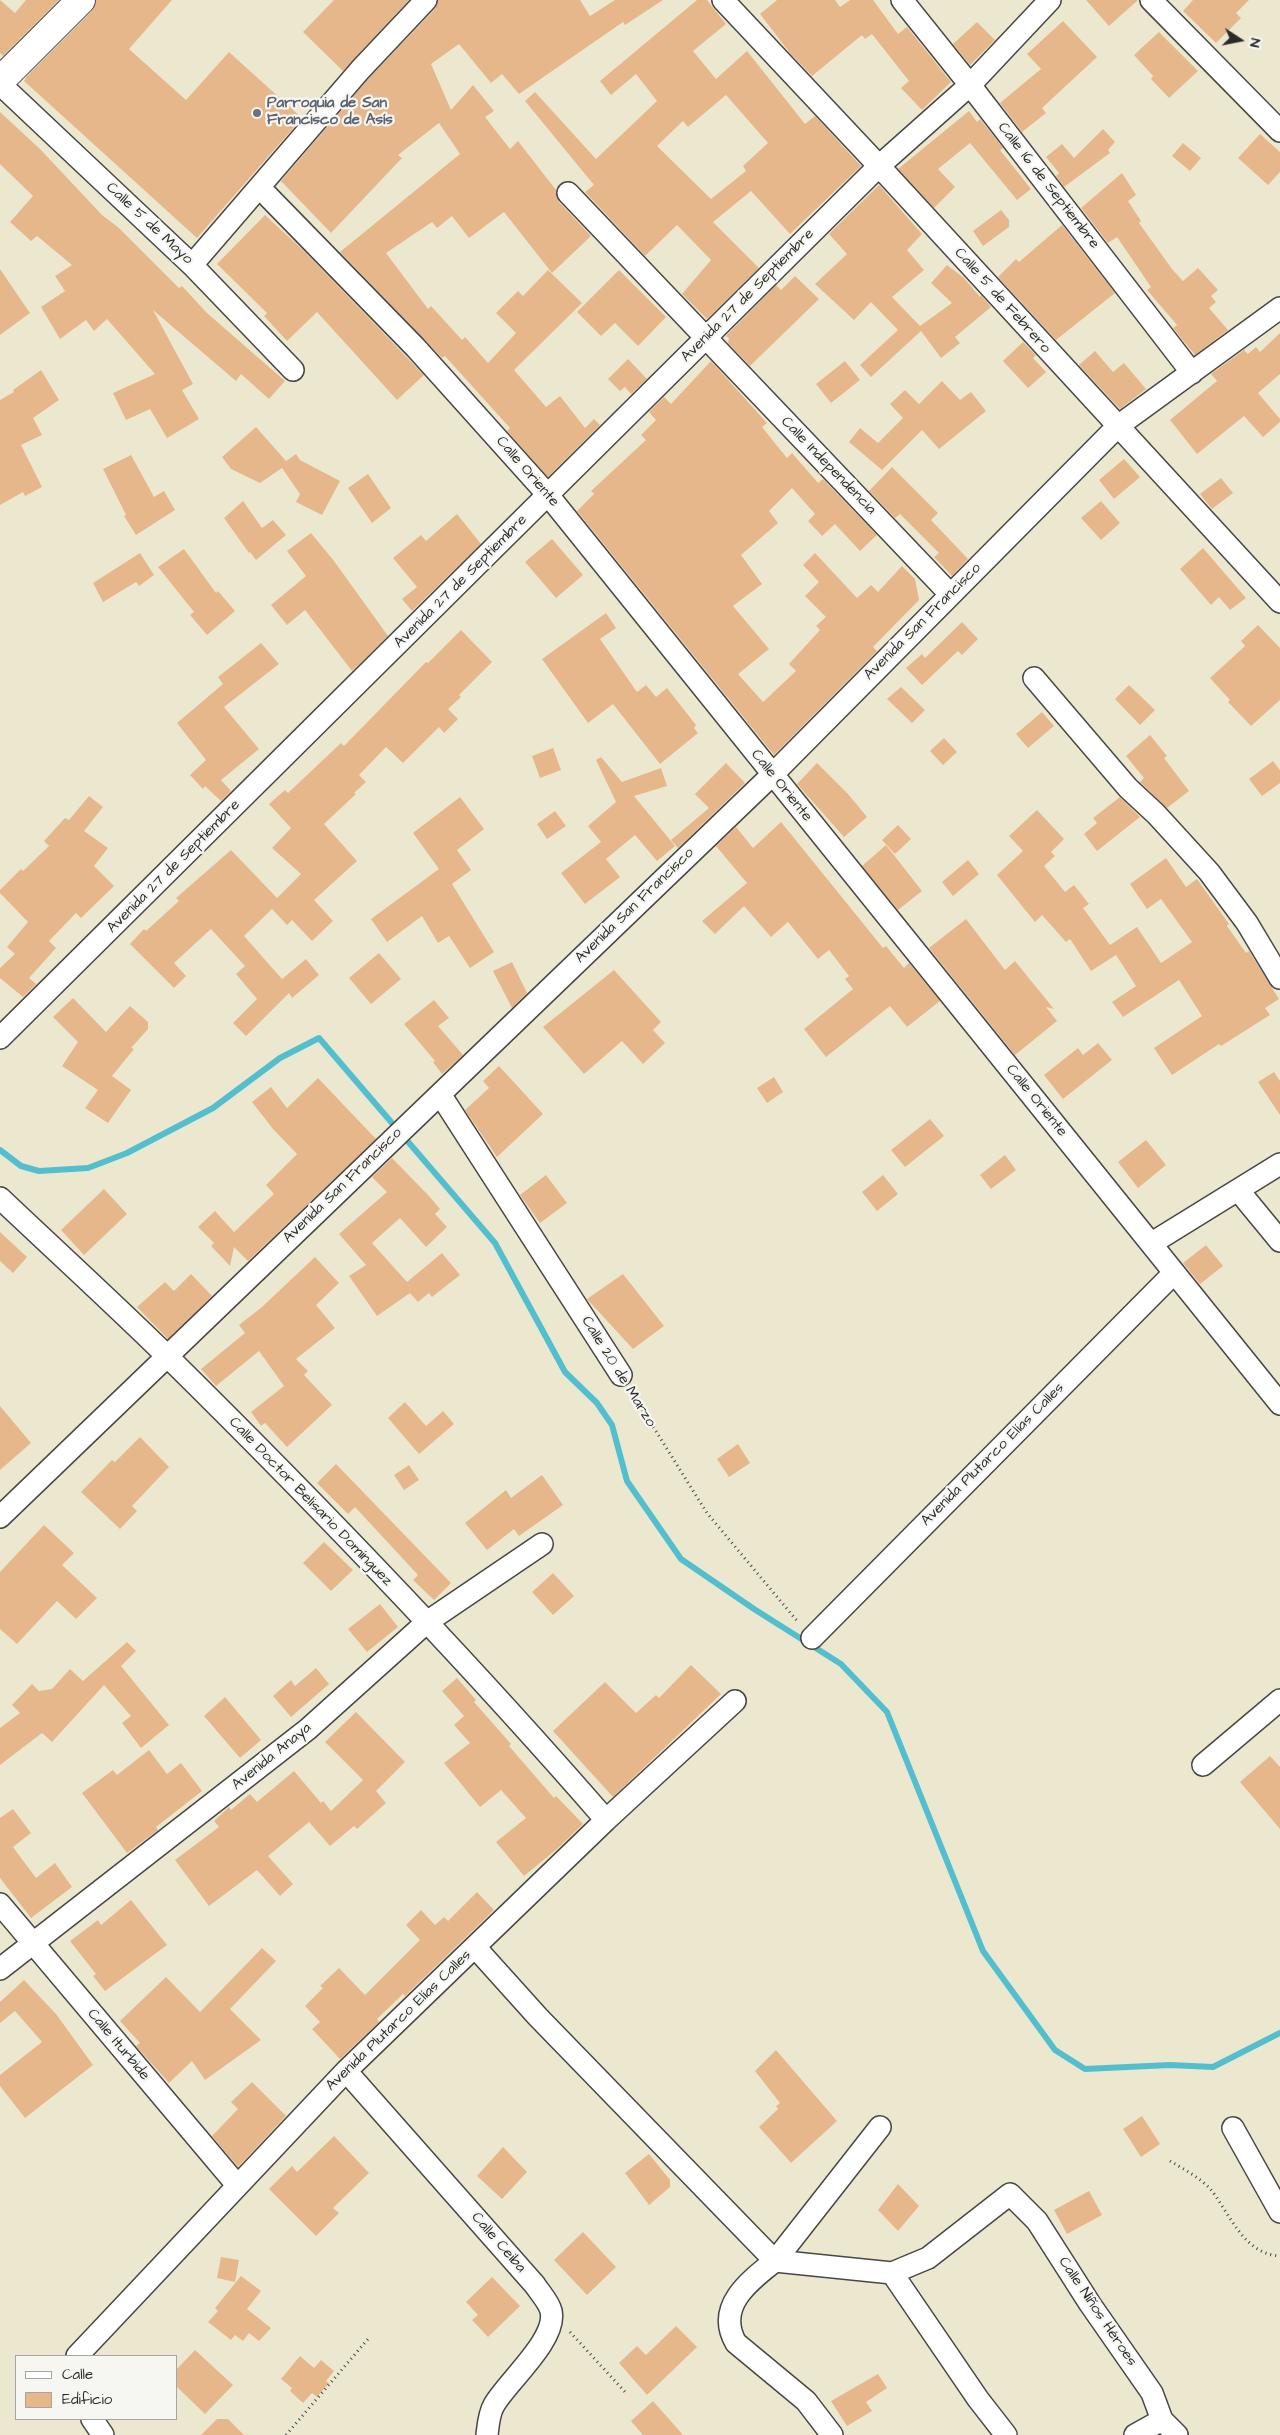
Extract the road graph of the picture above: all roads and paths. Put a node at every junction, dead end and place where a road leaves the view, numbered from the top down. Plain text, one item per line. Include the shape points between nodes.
1 (81, 0) edge
2 (426, 0) edge
3 (723, 0) edge
4 (902, 0) edge
5 (1050, 0) edge
6 (1151, 0) edge
7 (0, 83) edge
8 (970, 85) junction
9 (1280, 132) edge
10 (879, 166) junction
11 (260, 188) junction
12 (568, 193) dead end
13 (192, 264) junction
14 (1280, 308) edge
15 (706, 337) junction
16 (293, 370) dead end
17 (1192, 373) junction
18 (1118, 426) junction
19 (548, 495) junction
20 (950, 594) junction
21 (1280, 602) edge
22 (1034, 678) dead end
23 (772, 775) junction
24 (1280, 978) edge
25 (0, 1038) edge
26 (440, 1094) junction
27 (1280, 1164) edge
28 (1238, 1190) junction
29 (0, 1198) edge
30 (1280, 1241) edge
31 (1152, 1243) junction
32 (1174, 1273) junction
33 (167, 1356) junction
34 (621, 1375) joint
35 (1280, 1404) edge
36 (0, 1518) edge
37 (542, 1544) dead end
38 (427, 1622) junction
39 (812, 1638) joint
40 (1280, 1700) edge
41 (735, 1701) dead end
42 (1203, 1766) dead end
43 (606, 1820) junction
44 (0, 1904) edge
45 (33, 1944) junction
46 (474, 1947) junction
47 (0, 1969) edge
48 (346, 2070) junction
49 (880, 2127) dead end
50 (1233, 2128) dead end
51 (1170, 2162) dead end
52 (237, 2185) junction
53 (1280, 2212) edge
54 (1280, 2256) edge
55 (767, 2267) junction
56 (892, 2273) junction
57 (551, 2311) junction
58 (368, 2340) dead end
59 (78, 2355) edge
60 (626, 2393) dead end
61 (93, 2420) edge
62 (1170, 2428) edge
63 (103, 2435) edge
64 (286, 2435) edge
65 (487, 2435) edge
66 (832, 2435) edge
67 (1006, 2435) edge
68 (1135, 2435) edge

1 - 7 main road
2 - 11 street via 360,70
3 - 10 street, Calle 5 de Febrero
4 - 8 street, Calle 16 de Septiembre
5 - 8 street, Avenida 27 de Septiembre
6 - 9 street
7 - 13 street, Calle 5 de Mayo
8 - 10 street, Avenida 27 de Septiembre
8 - 17 street, Calle 16 de Septiembre
10 - 15 street, Avenida 27 de Septiembre
10 - 18 street, Calle 5 de Febrero
11 - 13 street
11 - 19 street, Calle Oriente via 416,348
12 - 15 street, Calle Independencia
13 - 16 street, Calle 5 de Mayo
14 - 17 street, Avenida San Francisco
15 - 19 street, Avenida 27 de Septiembre
15 - 20 street, Calle Independencia
17 - 18 street, Avenida San Francisco
18 - 20 street, Avenida San Francisco
18 - 21 street, Calle 5 de Febrero
19 - 23 street, Calle Oriente
19 - 25 street, Avenida 27 de Septiembre
20 - 23 street, Avenida San Francisco
22 - 24 street via 1128,788 1209,872 1248,922
23 - 26 street, Avenida San Francisco
23 - 31 street, Calle Oriente
26 - 33 street, Avenida San Francisco
26 - 34 street, Calle 20 de Marzo
27 - 28 street
28 - 30 street
28 - 31 street
29 - 33 street, Calle Doctor Belisario Domínguez
31 - 32 street, Calle Oriente
32 - 35 street, Calle Oriente
32 - 39 street, Avenida Plutarco Elías Calles
33 - 36 street, Avenida San Francisco
33 - 38 street, Calle Doctor Belisario Domínguez
34 - 39 path, Calle 20 de Marzo via 707,1513
37 - 38 street, Avenida Anaya
38 - 43 street, Calle Doctor Belisario Domínguez
38 - 45 street, Avenida Anaya via 308,1729
40 - 42 street
41 - 43 street, Avenida Plutarco Elías Calles
43 - 46 street, Avenida Plutarco Elías Calles
44 - 45 street, Calle Iturbide
45 - 47 street, Avenida Anaya
45 - 52 street, Calle Iturbide
46 - 48 street, Avenida Plutarco Elías Calles
46 - 55 street
48 - 52 street, Avenida Plutarco Elías Calles
48 - 57 street, Calle Ceiba via 535,2285
49 - 55 street
50 - 53 street
51 - 54 path via 1212,2191 1244,2239 1270,2256
52 - 59 street, Avenida Plutarco Elías Calles
55 - 56 street
55 - 66 street via 742,2290 730,2309 729,2330 736,2343 806,2402
56 - 62 street, Calle Niños Héroes via 928,2258 1010,2194 1037,2221 1152,2393
56 - 67 street
57 - 60 path
57 - 65 street via 552,2323 547,2334 493,2406
58 - 64 path
61 - 63 street
62 - 68 street

